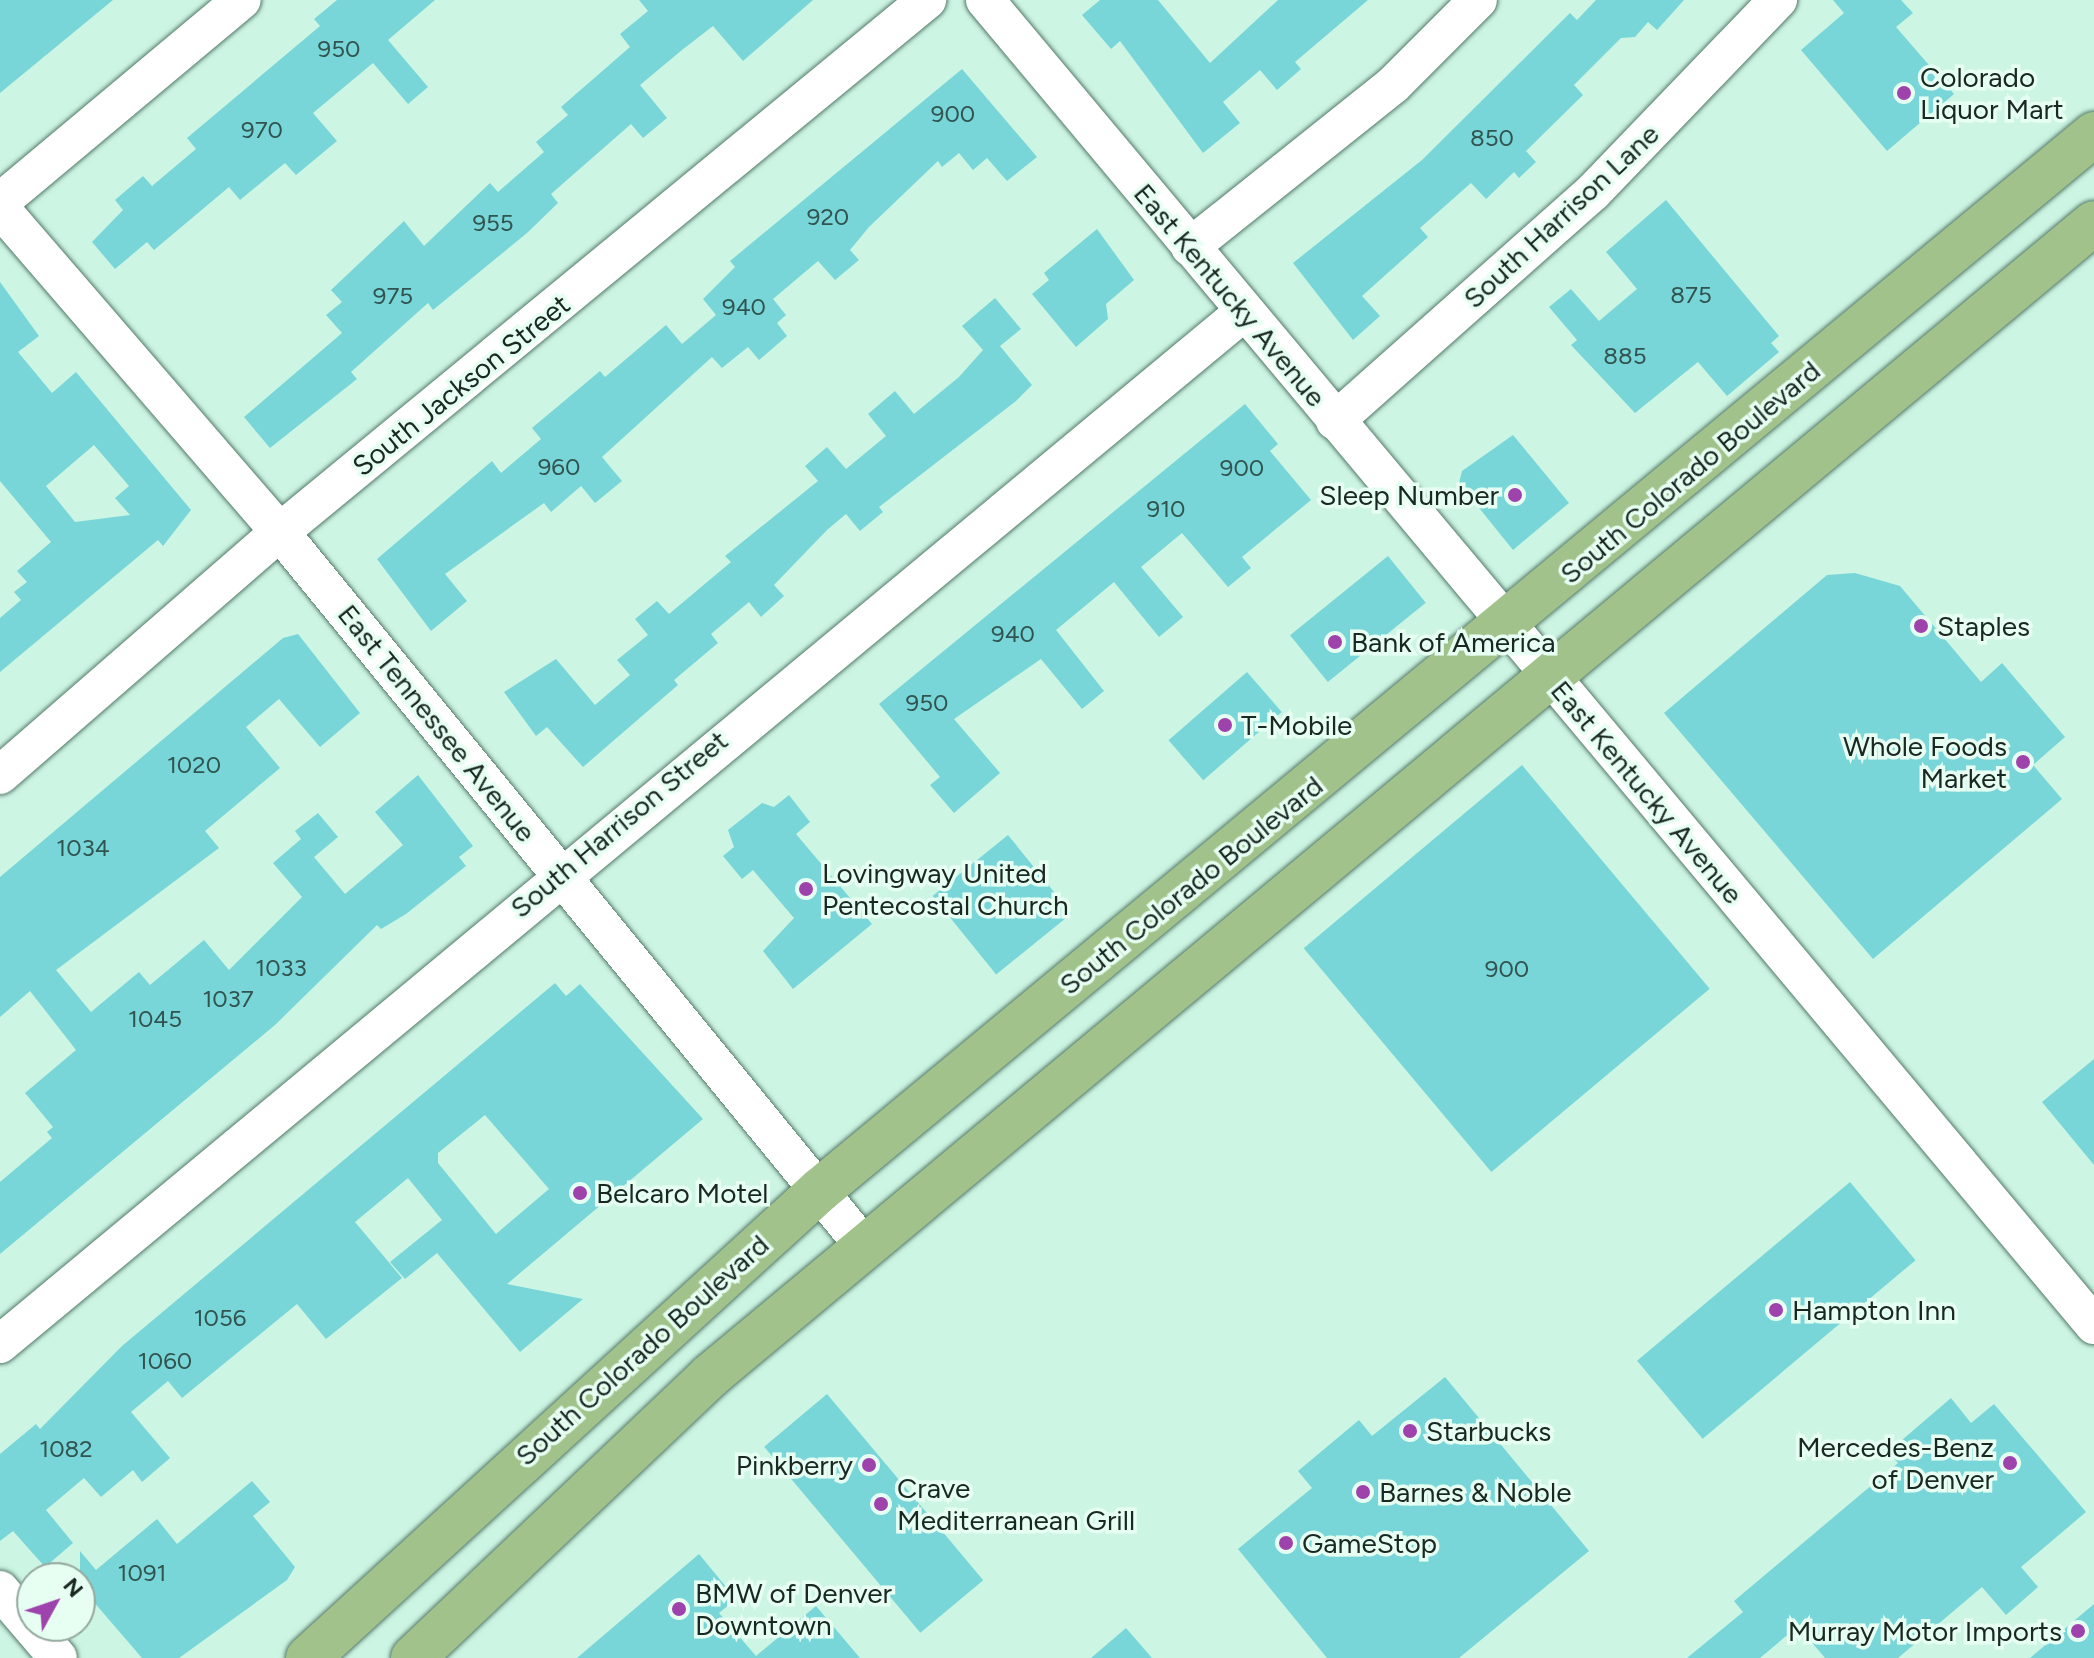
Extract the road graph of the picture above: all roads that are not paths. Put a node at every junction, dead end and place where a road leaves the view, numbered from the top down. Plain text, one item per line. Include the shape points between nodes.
1 (242, 0) edge
2 (927, 0) edge
3 (985, 0) edge
4 (1478, 0) edge
5 (1778, 0) edge
6 (2094, 134) edge
7 (0, 202) edge
8 (0, 208) edge
9 (2094, 223) edge
10 (1190, 247) junction
11 (1244, 312) junction
12 (1335, 421) junction
13 (280, 532) junction
14 (1507, 623) junction
15 (1551, 678) junction
16 (0, 775) edge
17 (560, 872) junction
18 (820, 1190) junction
19 (864, 1246) junction
20 (2094, 1325) edge
21 (0, 1344) edge
22 (0, 1590) edge
23 (58, 1658) edge
24 (308, 1658) edge
25 (413, 1658) edge

1 - 7 street
2 - 13 street, South Jackson Street
3 - 10 street, East Kentucky Avenue
4 - 10 street via 1393,85
5 - 12 street, South Harrison Lane via 1593,192
6 - 14 main road, South Colorado Boulevard
8 - 13 street, East Tennessee Avenue
9 - 15 main road
10 - 11 street, East Kentucky Avenue
11 - 12 street, East Kentucky Avenue
11 - 17 street, South Harrison Street
12 - 14 street, East Kentucky Avenue
13 - 16 street, South Jackson Street
13 - 17 street, East Tennessee Avenue
14 - 15 street, East Kentucky Avenue
14 - 18 main road, South Colorado Boulevard
15 - 19 main road
15 - 20 street, East Kentucky Avenue
17 - 18 street, East Tennessee Avenue
17 - 21 street, South Harrison Street
18 - 19 street, East Tennessee Avenue
18 - 24 main road, South Colorado Boulevard
19 - 25 main road via 710,1376
22 - 23 street

